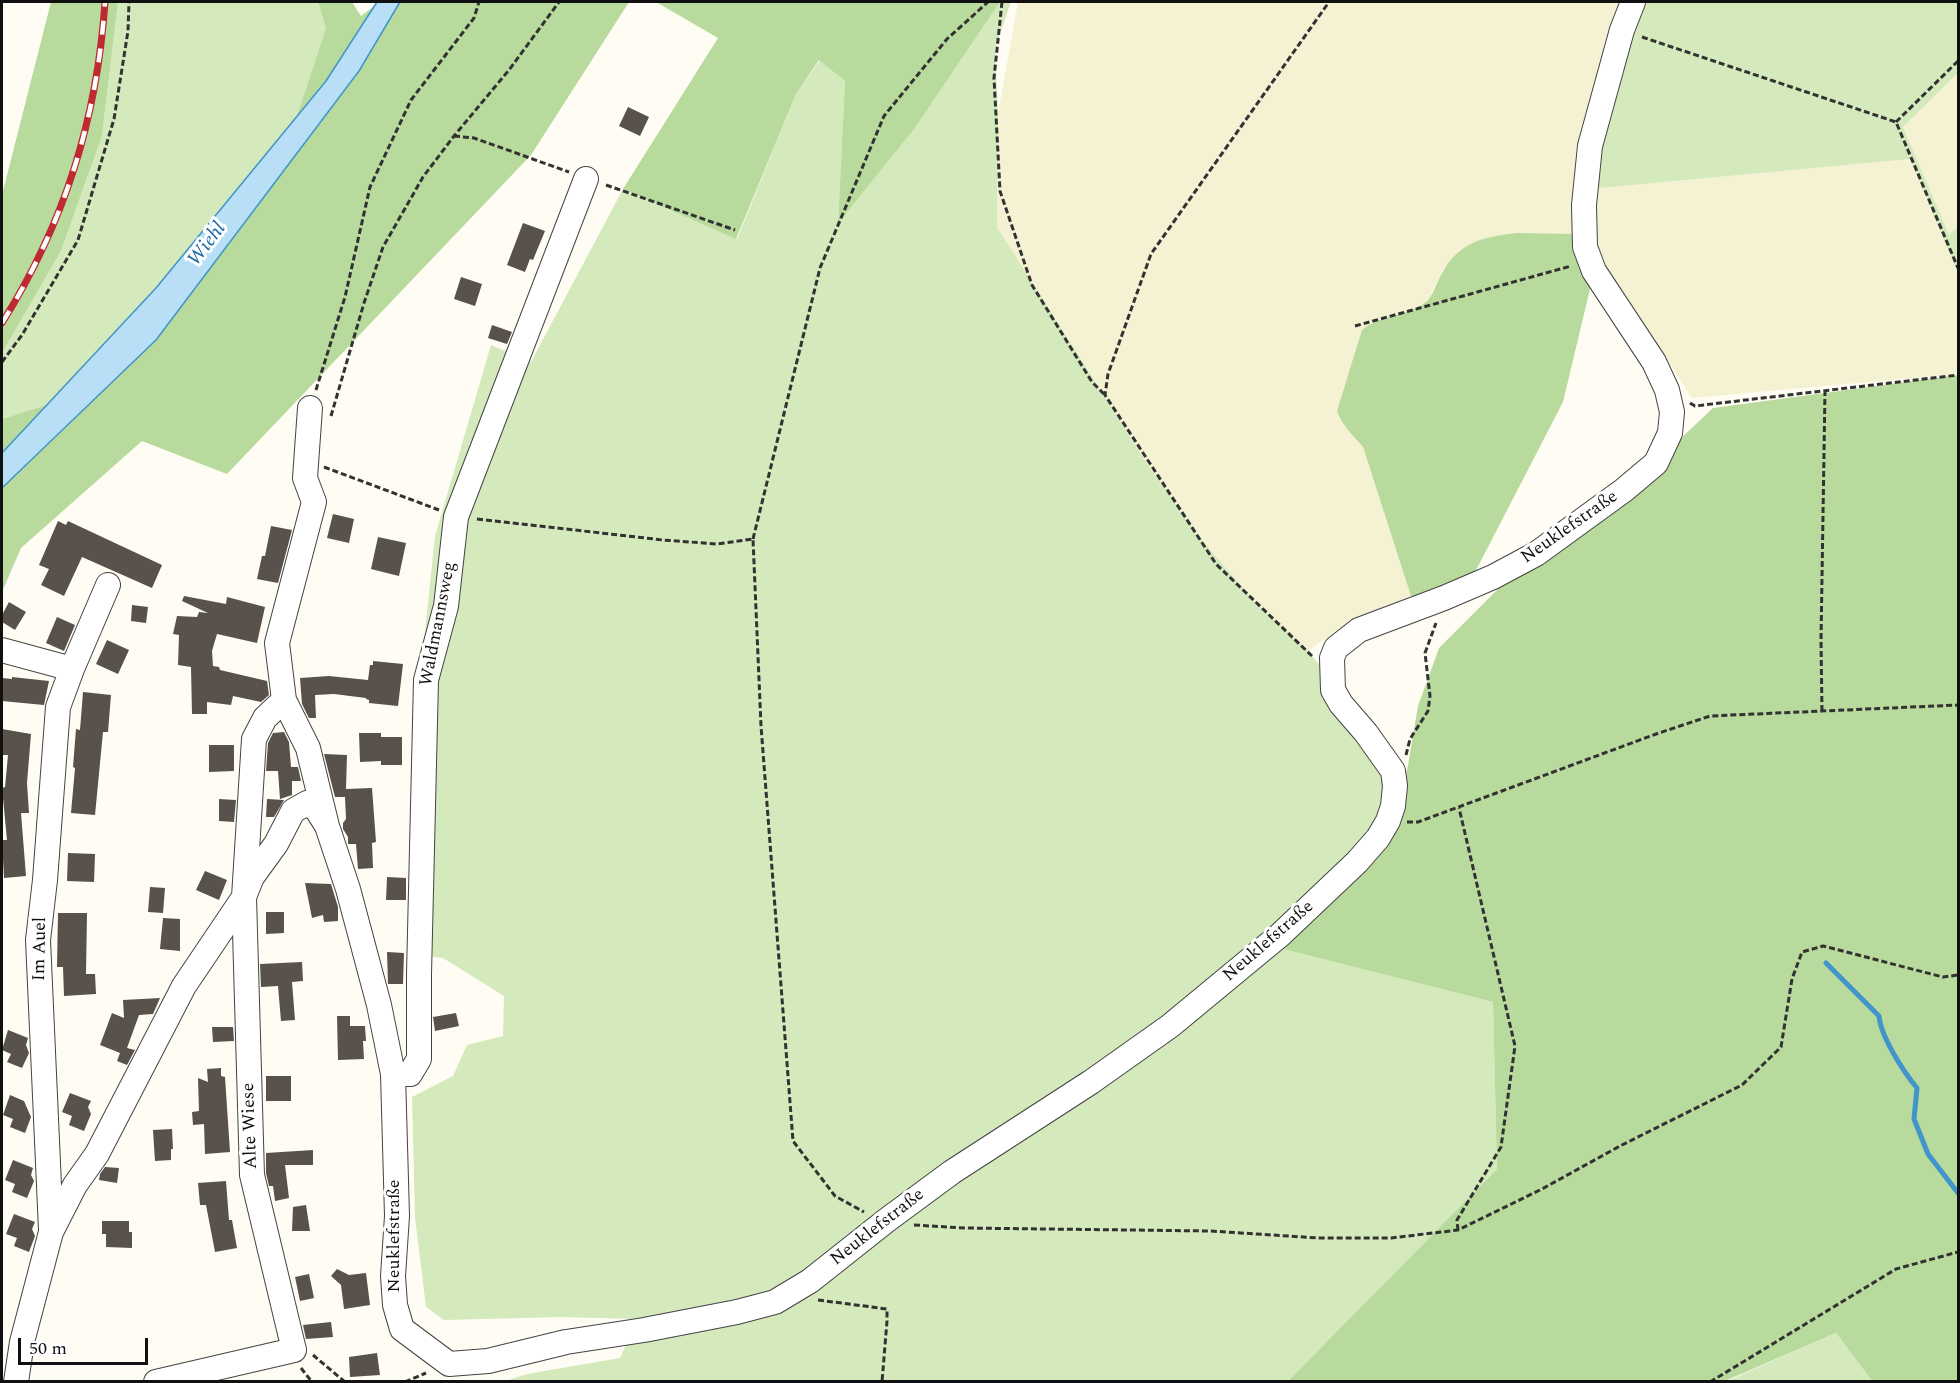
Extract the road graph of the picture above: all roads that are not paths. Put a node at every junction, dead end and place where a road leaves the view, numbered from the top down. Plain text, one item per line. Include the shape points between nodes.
1 (1634, 2) edge
2 (586, 178) dead end
3 (310, 408) road end
4 (108, 585) dead end
5 (2, 650) edge
6 (72, 669) junction
7 (284, 700) junction
8 (327, 826) junction
9 (244, 897) junction
10 (393, 1074) junction
11 (51, 1232) junction
12 (16, 1382) edge
13 (156, 1382) edge

1 - 10 street, Neuklefstraße via 1622,30 1590,146 1584,205 1586,247 1594,271 1654,362 1667,390 1672,412 1670,433 1656,463 1536,554 1493,577 1359,630 1336,648 1332,658 1332,690 1393,771 1393,806 1378,838 1280,935 1170,1026 952,1172 810,1281 775,1302 488,1360 449,1364 402,1329 393,1276 397,1216
2 - 10 street, Waldmannsweg via 456,517 446,606 426,680 419,1059 410,1074
3 - 7 street via 305,478 314,502 277,643
4 - 6 street, Im Auel
5 - 6 street
6 - 11 street, Im Auel via 58,707 38,940
7 - 8 street via 308,748
7 - 9 street, Alte Wiese via 265,718 254,739
8 - 9 street, Neuklefstraße via 307,803 293,811
8 - 10 street, Neuklefstraße via 379,1005
9 - 11 street, Neuklefstraße via 184,986 97,1154 75,1185
9 - 13 street, Alte Wiese via 252,1175 294,1350
11 - 12 street, Neuklefstraße via 22,1342

